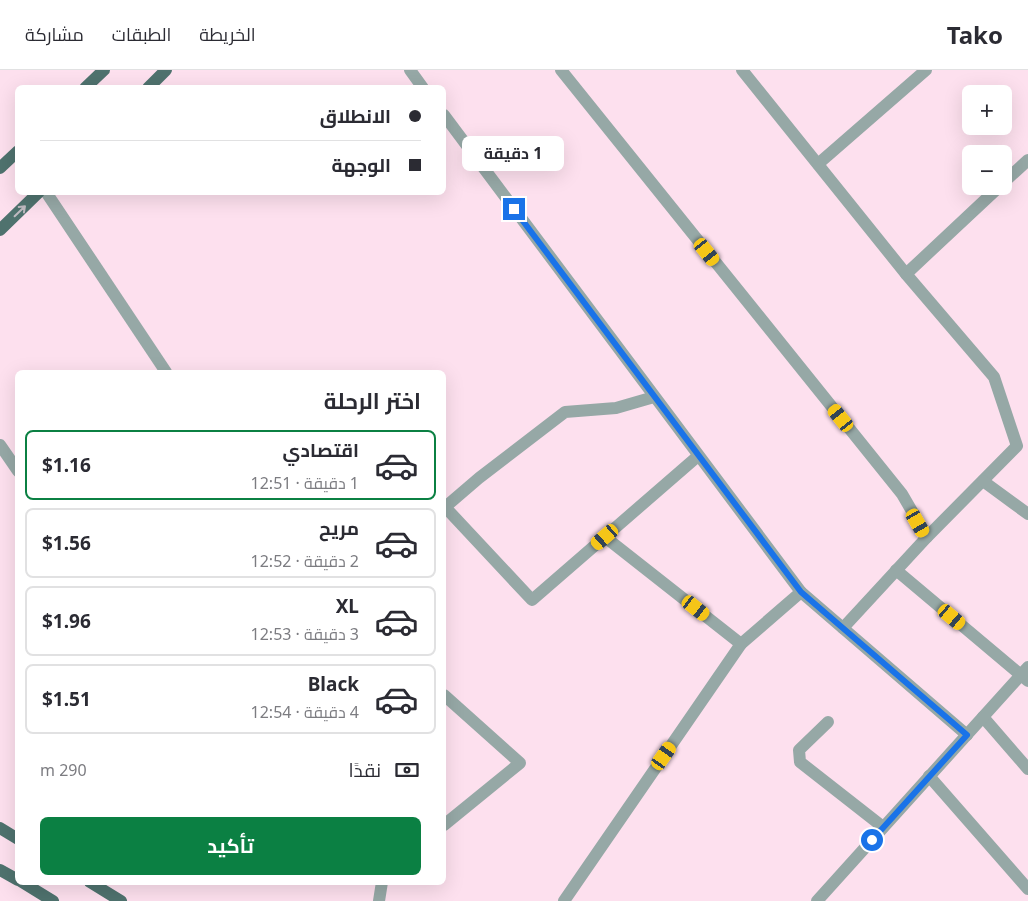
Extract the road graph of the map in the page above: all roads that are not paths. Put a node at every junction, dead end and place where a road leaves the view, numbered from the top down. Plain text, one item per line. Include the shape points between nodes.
1 (104, 70) edge
2 (166, 70) edge
3 (410, 70) edge
4 (561, 70) edge
5 (926, 70) edge
6 (749, 73) edge
7 (88, 85) edge
8 (151, 85) edge
9 (421, 85) edge
10 (446, 118) edge
11 (15, 154) edge
12 (1028, 160) edge
13 (818, 164) junction
14 (0, 168) edge
15 (1012, 175) edge
16 (36, 195) edge
17 (48, 195) edge
18 (990, 195) edge
19 (0, 230) edge
20 (906, 274) junction
21 (165, 370) edge
22 (654, 397) junction
23 (0, 445) edge
24 (698, 456) junction
25 (15, 467) edge
26 (983, 481) junction
27 (446, 506) edge
28 (446, 510) edge
29 (1028, 514) edge
30 (605, 537) junction
31 (927, 537) junction
32 (896, 570) junction
33 (801, 592) junction
34 (843, 628) junction
35 (742, 644) junction
36 (1026, 674) edge
37 (446, 696) edge
38 (983, 717) junction
39 (828, 722) dead end
40 (967, 735) junction
41 (1028, 769) edge
42 (929, 776) junction
43 (446, 823) edge
44 (883, 827) junction
45 (0, 828) edge
46 (15, 837) edge
47 (0, 870) edge
48 (15, 878) edge
49 (27, 885) edge
50 (95, 885) edge
51 (382, 885) edge
52 (1028, 889) edge
53 (53, 901) edge
54 (121, 901) edge
55 (379, 901) edge
56 (564, 901) edge
57 (817, 901) edge

1 - 7 main road
2 - 8 main road
3 - 9 street
4 - 31 street via 902,494
5 - 13 street
6 - 13 street
10 - 22 street
11 - 14 main road
12 - 15 street
13 - 20 street
19 -> 16 main road
17 - 21 street
18 - 20 street
20 - 26 street via 994,377 1017,446
22 - 24 street
22 - 27 street via 616,408 565,412
23 - 25 street
24 - 30 street
24 - 33 street
26 - 29 street
26 - 31 street
28 - 30 street via 532,600
30 - 35 street
31 - 32 street
32 - 34 street
32 - 36 street
33 - 34 street
33 - 35 street
34 - 40 street
35 - 56 street
36 - 38 street
37 - 43 street via 520,764
38 - 40 street
38 - 41 street
39 - 44 street via 799,750 800,762
40 - 42 street
42 - 44 street
42 - 52 street
44 - 57 street
45 - 46 main road
47 - 48 main road
49 - 53 main road
50 - 54 main road
51 - 55 street

